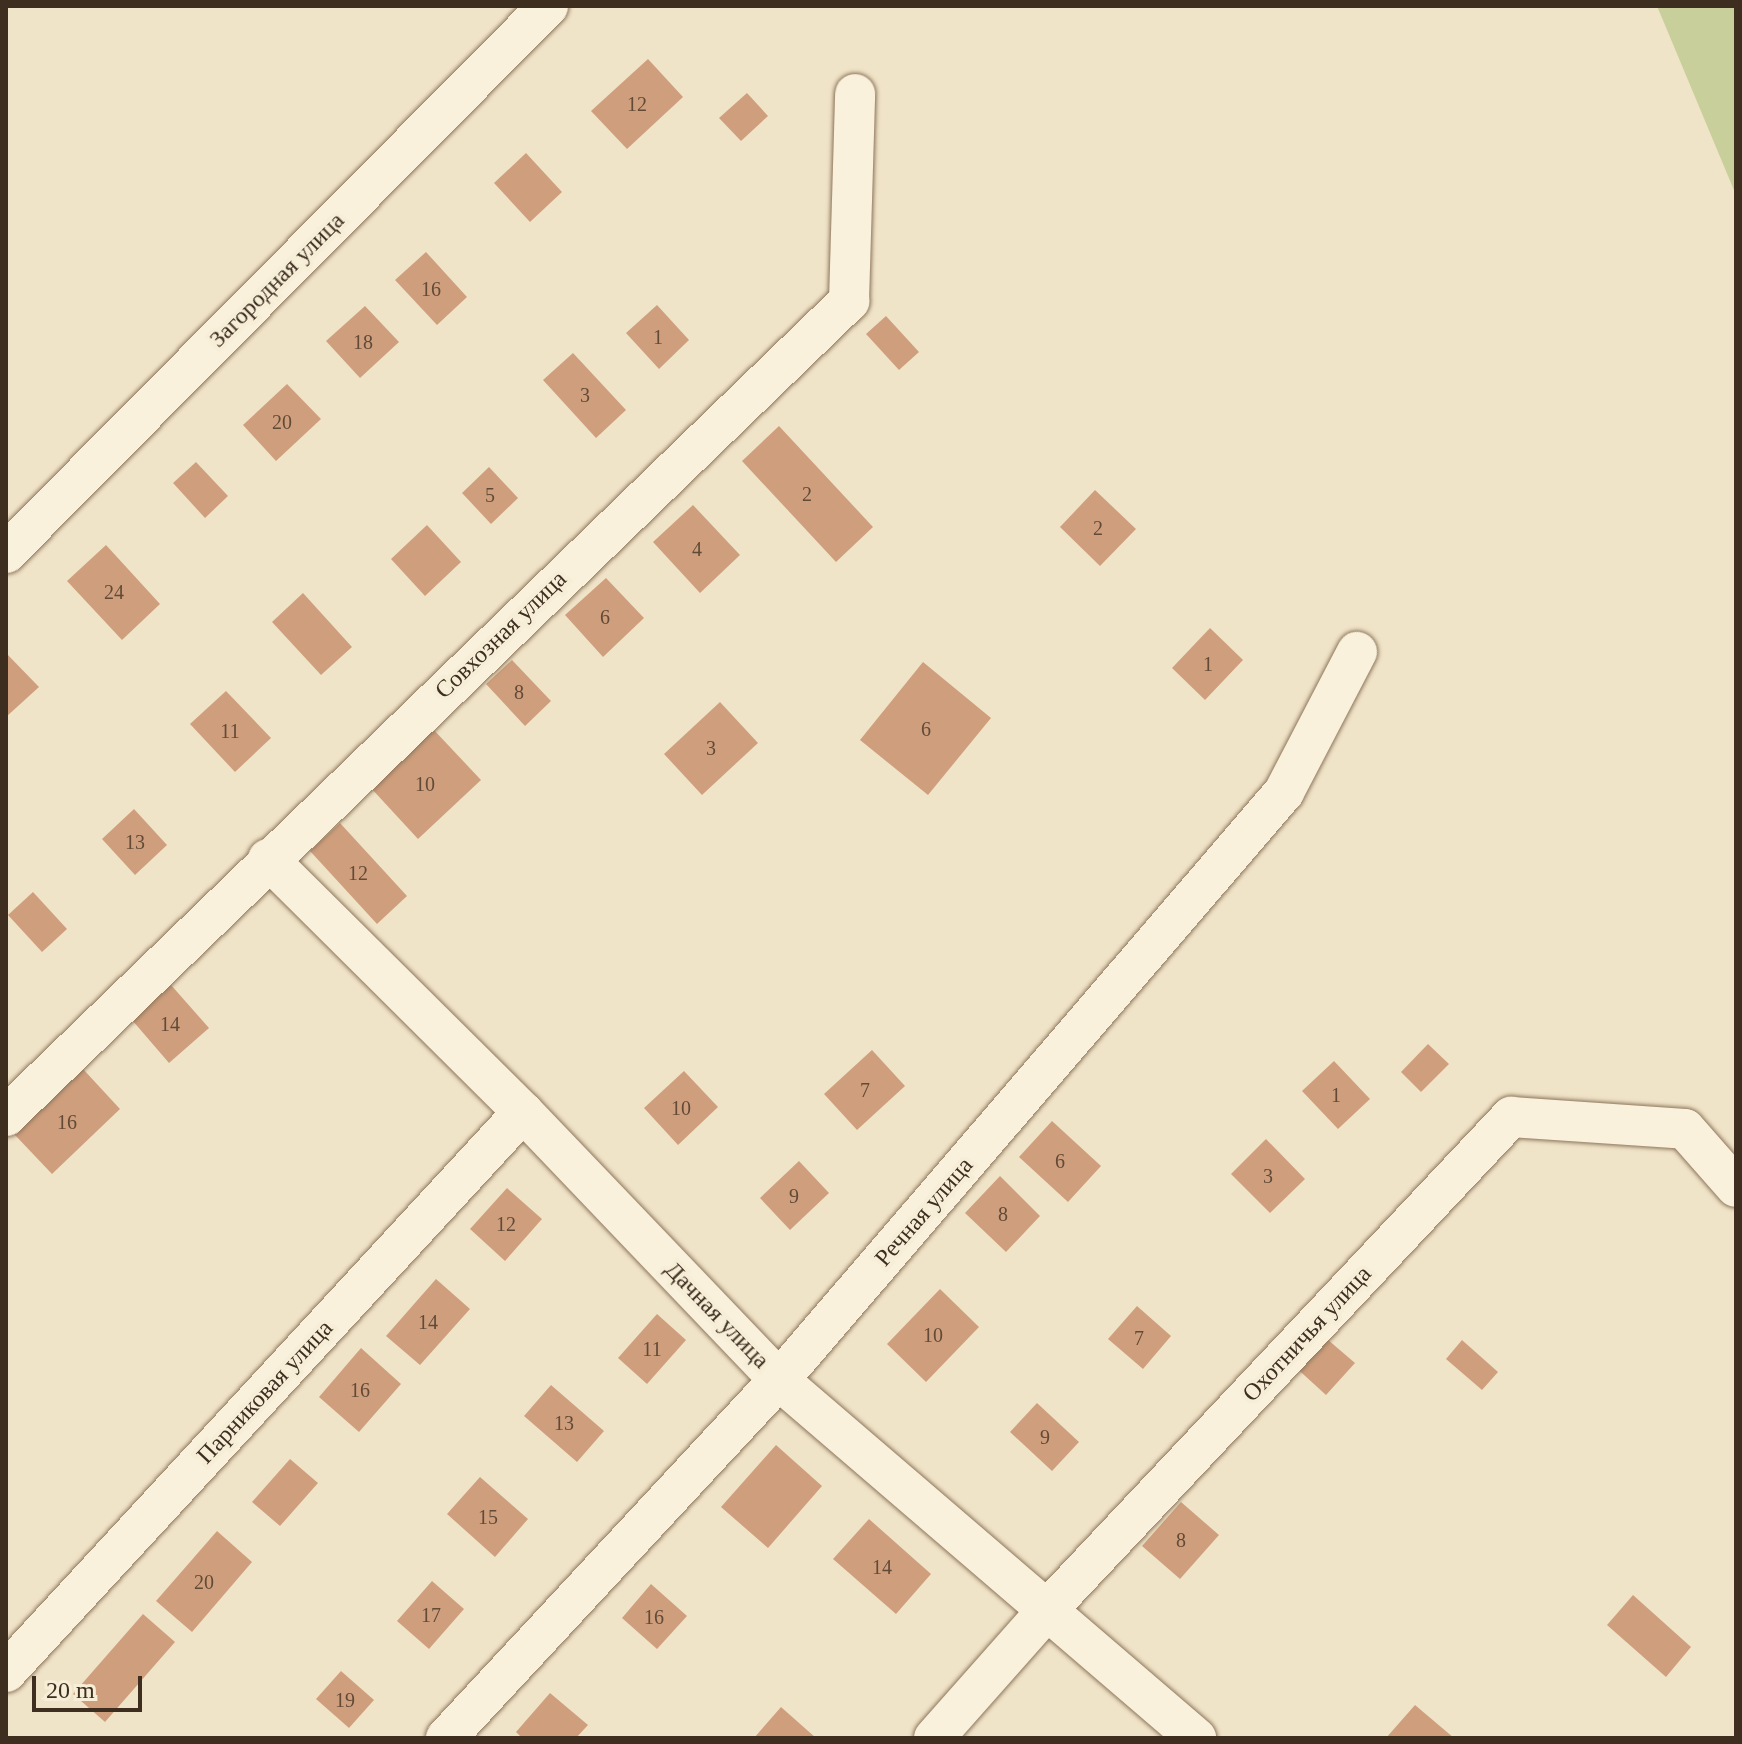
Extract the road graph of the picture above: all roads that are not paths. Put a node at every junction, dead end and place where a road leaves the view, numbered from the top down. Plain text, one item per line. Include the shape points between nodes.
1 (548, 6) edge
2 (855, 94) dead end
3 (6, 553) edge
4 (1357, 652) dead end
5 (268, 859) junction
6 (523, 1112) junction
7 (6, 1116) edge
8 (1736, 1187) edge
9 (779, 1380) junction
10 (1048, 1609) junction
11 (6, 1672) edge
12 (446, 1738) edge
13 (934, 1738) edge
14 (1196, 1738) edge

1 - 3 street, Загородная улица
2 - 5 street, Совхозная улица via 849,301
4 - 9 street, Речная улица via 1284,792
5 - 6 street, Дачная улица
5 - 7 street, Совхозная улица
6 - 9 street, Дачная улица
6 - 11 street, Парниковая улица
8 - 10 street, Охотничья улица via 1685,1129 1511,1117
9 - 10 street, Дачная улица
9 - 12 street, Речная улица
10 - 13 street, Охотничья улица
10 - 14 street, Дачная улица

